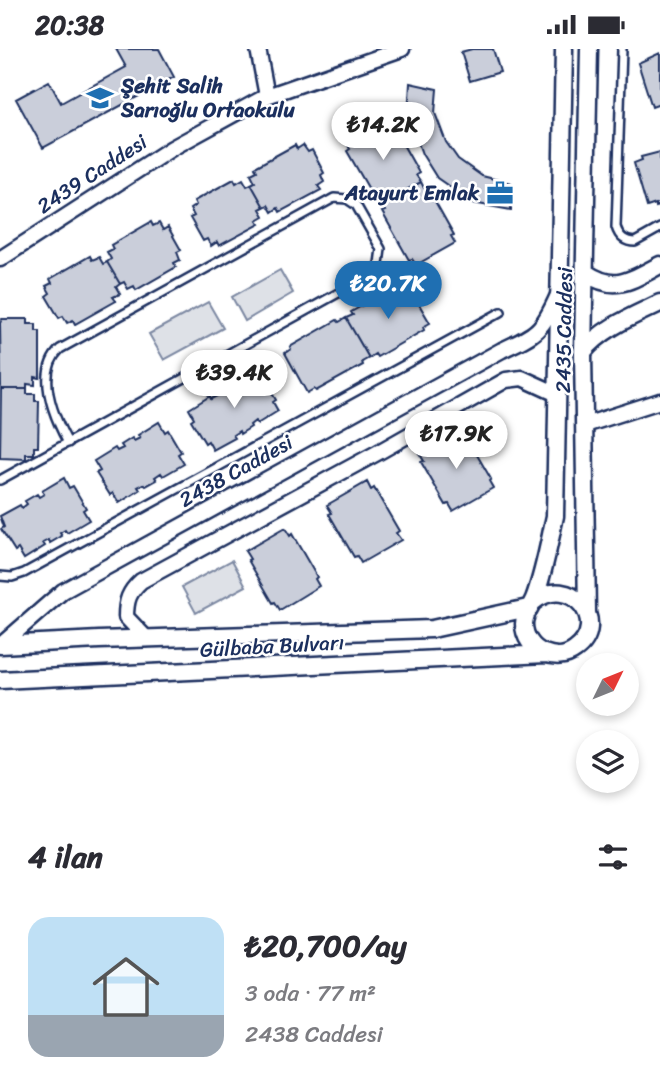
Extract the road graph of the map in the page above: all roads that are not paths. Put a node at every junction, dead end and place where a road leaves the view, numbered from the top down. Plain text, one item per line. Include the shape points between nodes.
1 (258, 49) edge
2 (402, 49) edge
3 (564, 49) edge
4 (589, 49) edge
5 (622, 49) edge
6 (267, 96) junction
7 (660, 229) edge
8 (0, 259) edge
9 (660, 265) edge
10 (586, 273) junction
11 (559, 294) junction
12 (660, 303) edge
13 (501, 311) dead end
14 (583, 352) junction
15 (557, 394) junction
16 (660, 401) edge
17 (584, 425) junction
18 (68, 443) junction
19 (0, 480) edge
20 (0, 576) edge
21 (531, 605) junction
22 (587, 612) junction
23 (147, 639) junction
24 (1, 645) edge
25 (547, 655) junction
26 (0, 680) edge

1 - 6 street
2 - 6 street, 2439 Caddesi
3 - 11 street, 2435 Caddesi
4 - 10 street, 2435 Caddesi
5 - 7 lane via 616,227 623,239 631,242
6 - 8 street, 2439 Caddesi via 172,148
9 - 10 street via 616,285 599,282
10 - 14 street, 2435 Caddesi
11 - 15 street, 2435 Caddesi
11 - 24 street, 2438 Caddesi via 543,326 531,337 63,591
12 - 14 street via 607,330
13 - 20 lane via 24,573
14 - 17 street, 2435 Caddesi
15 - 21 street, 2435 Caddesi via 555,516
15 - 23 street via 522,378 506,380 141,581 130,591 126,617
16 - 17 street
17 - 22 street, 2435 Caddesi
18 - 18 lane via 373,273 381,249 356,205 334,198 60,349 50,364 49,387
18 - 19 lane
21 - 22 street, Gülbaba Bulvarı via 547,593 563,592 577,599
21 - 23 street, Gülbaba Bulvarı via 432,629
21 - 25 street via 525,632 533,646
22 - 25 street, Gülbaba Bulvarı via 589,628 583,643 570,653
23 - 24 street, Gülbaba Bulvarı
25 - 26 street, Gülbaba Bulvarı

